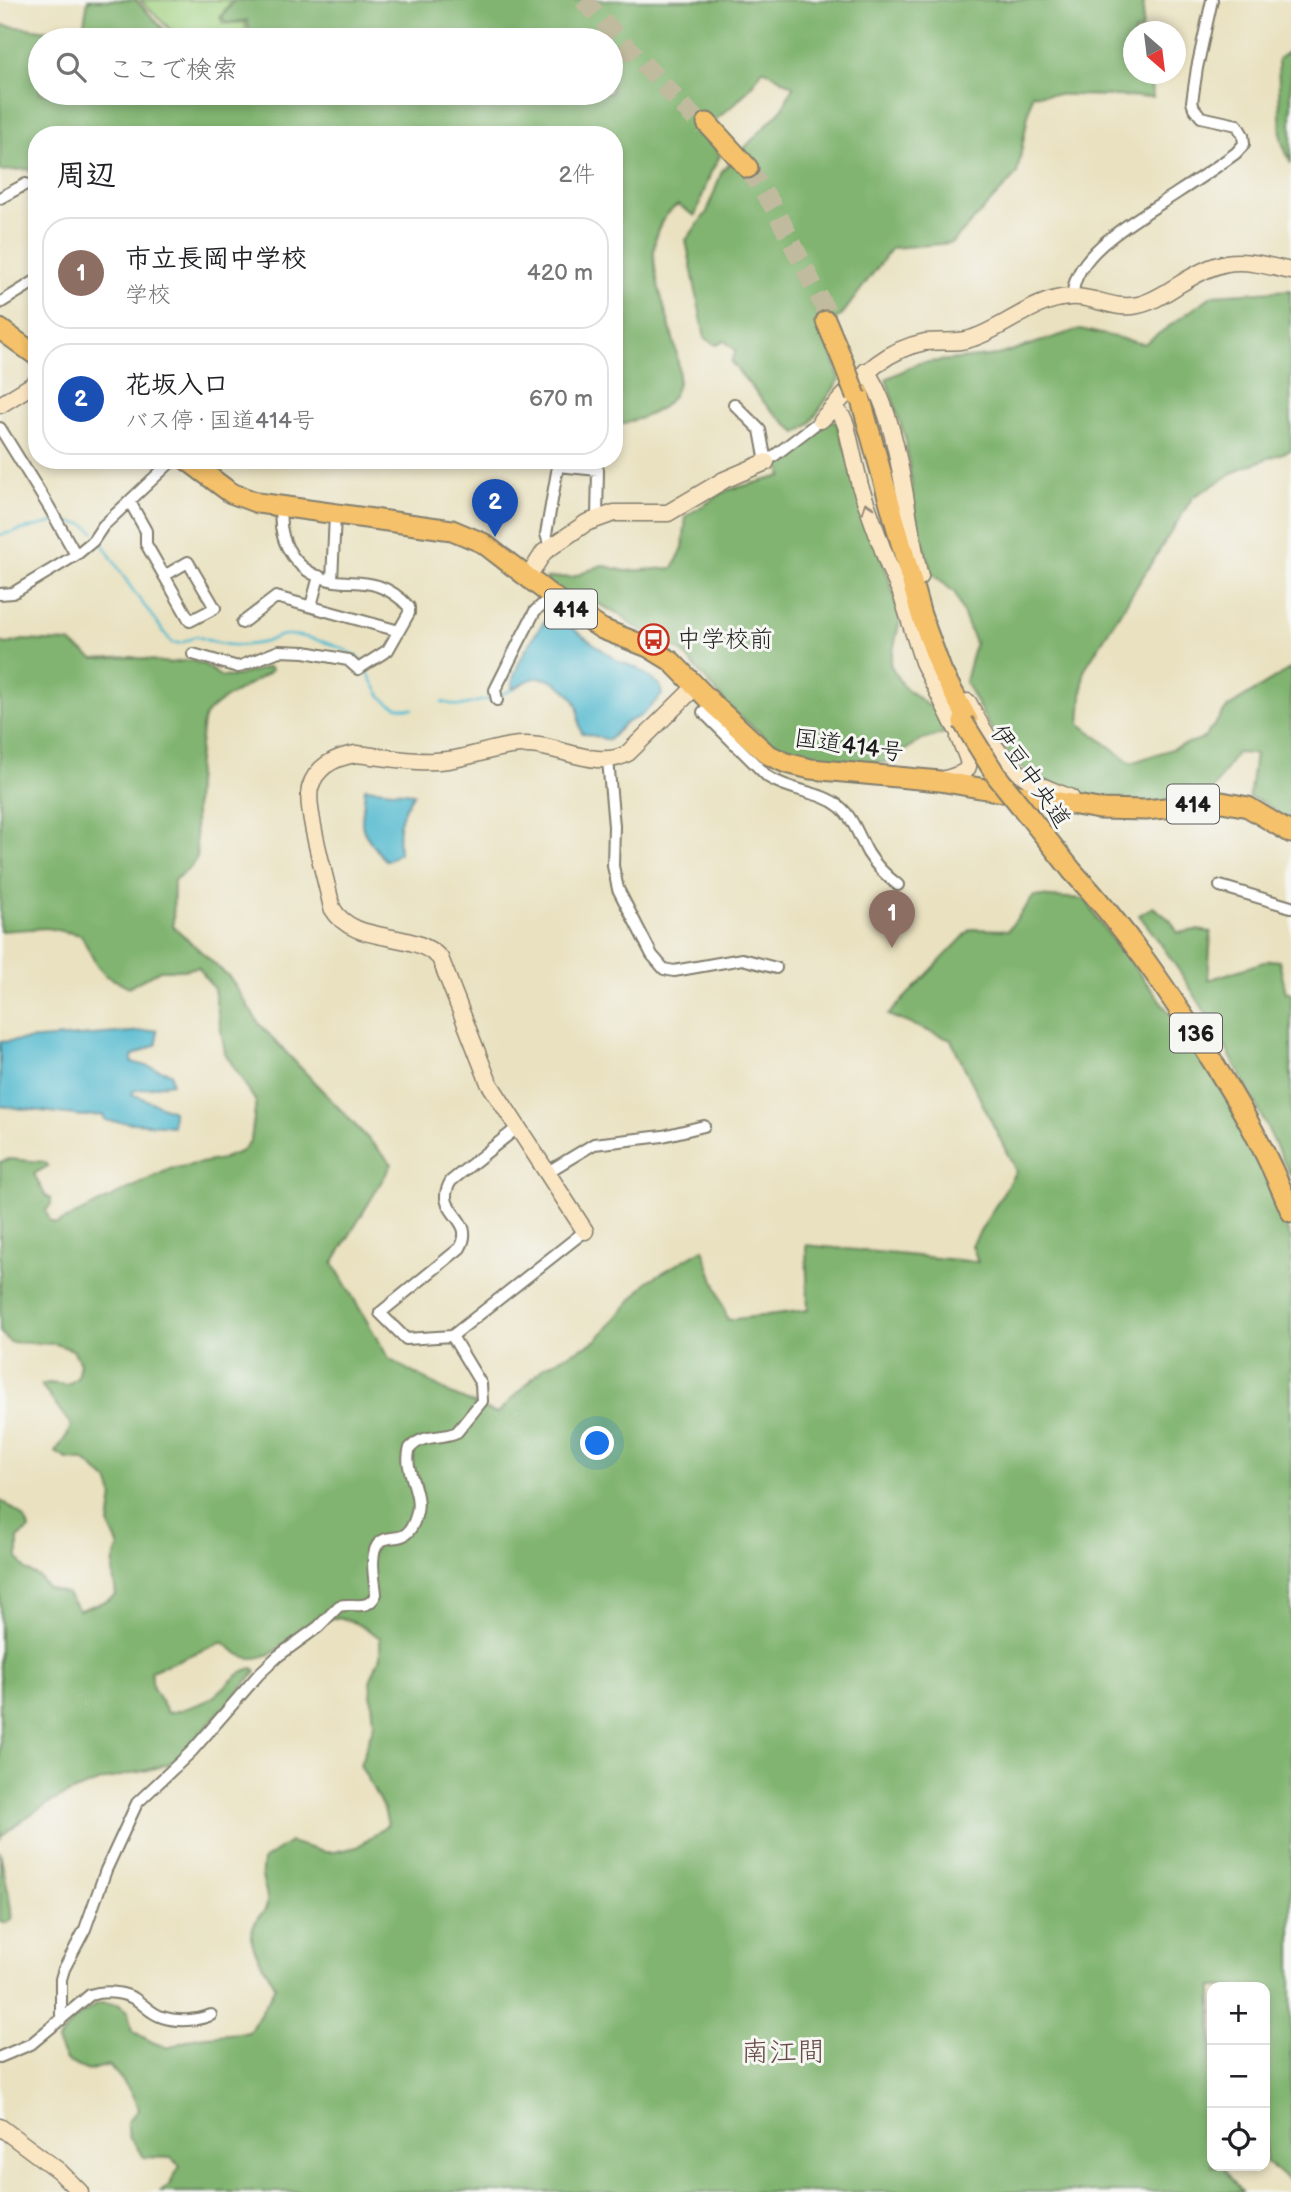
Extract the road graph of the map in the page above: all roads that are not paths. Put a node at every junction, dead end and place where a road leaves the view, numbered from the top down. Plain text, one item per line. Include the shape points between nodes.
1 (1212, 0) edge
2 (705, 125) tunnel mouth
3 (746, 169) tunnel mouth
4 (26, 184) dead end
5 (0, 198) edge
6 (1291, 271) edge
7 (28, 286) edge
8 (1073, 296) junction
9 (0, 303) edge
10 (828, 320) tunnel mouth
11 (0, 329) edge
12 (28, 349) edge
13 (866, 371) junction
14 (28, 388) edge
15 (859, 397) junction
16 (734, 404) dead end
17 (0, 405) edge
18 (834, 408) junction
19 (821, 420) joint
20 (0, 428) edge
21 (766, 462) junction
22 (876, 463) junction
23 (164, 469) edge
24 (199, 469) edge
25 (557, 469) edge
26 (588, 469) edge
27 (130, 502) junction
28 (281, 507) junction
29 (335, 515) junction
30 (597, 518) junction
31 (909, 533) junction
32 (550, 547) junction
33 (76, 555) junction
34 (164, 576) junction
35 (319, 576) junction
36 (528, 577) junction
37 (332, 580) junction
38 (901, 593) junction
39 (0, 594) edge
40 (552, 596) junction
41 (311, 606) junction
42 (242, 623) dead end
43 (399, 631) junction
44 (193, 654) dead end
45 (696, 686) junction
46 (497, 700) dead end
47 (703, 712) dead end
48 (965, 721) junction
49 (608, 760) junction
50 (940, 781) junction
51 (1011, 793) junction
52 (1059, 802) junction
53 (1088, 808) junction
54 (1038, 819) junction
55 (1291, 833) edge
56 (898, 885) dead end
57 (1220, 886) dead end
58 (1291, 907) edge
59 (776, 968) dead end
60 (1215, 1059) junction
61 (704, 1126) dead end
62 (517, 1128) junction
63 (546, 1174) junction
64 (1291, 1198) edge
65 (1291, 1212) edge
66 (585, 1231) joint
67 (452, 1336) junction
68 (212, 2015) dead end
69 (61, 2020) junction
70 (0, 2057) edge
71 (0, 2127) edge
72 (80, 2192) edge

1 - 8 street via 1192,102 1201,117 1237,125 1244,144 1108,240 1077,275
2 - 3 highway
4 - 5 street
6 - 8 street via 1256,263 1222,263 1153,300 1128,307
7 - 9 street
8 - 13 street via 1042,303 973,338 906,348
10 - 15 highway, 伊豆中央道 / 136, bridge
11 - 12 highway
13 - 18 street
13 - 31 street via 892,433
14 - 17 street
15 - 22 highway, 伊豆中央道 / 136
15 - 31 highway via 877,430
15 - 48 highway, 伊豆中央道 / 136 via 920,615
16 - 21 street via 760,430
18 - 19 street
38 -> 18 street via 860,486 843,418
19 - 21 street
20 - 33 street
21 - 30 street via 668,513 614,513
22 - 38 highway
22 - 48 highway, 伊豆中央道 / 136 via 926,646
23 - 27 street
24 - 28 highway, 国道414号 / 414 via 231,492
25 - 32 street via 546,534
26 - 30 street via 598,470
27 - 33 street
27 - 34 street
28 - 29 highway, 国道414号 / 414
28 - 35 street via 279,523 286,545 297,562
29 - 36 highway, 国道414号 / 414 via 452,530 483,544
29 - 37 street
30 - 32 street
31 - 48 street via 928,610
32 - 36 street
33 - 39 street via 13,593
34 - 34 street via 188,562 215,608 190,621
35 - 37 street
35 - 41 street
36 - 40 highway, 国道414号 / 414
37 - 43 street via 376,585 405,603 409,613
38 - 48 street via 923,662
40 - 45 highway, 国道414号 / 414 via 602,628 660,654
40 - 46 street via 535,611 495,690
41 - 42 street via 276,597
41 - 43 street
43 - 44 street via 388,650 358,668 348,660 305,652 279,651 239,667
45 - 49 street via 628,753
45 - 50 highway, 国道414号 / 414 via 768,754 786,763
47 - 56 street via 768,777 843,809 879,870
48 - 50 street via 969,762 960,775
48 - 51 street via 984,737
48 - 51 street via 981,765
48 - 53 street via 1015,770
48 - 60 highway, 伊豆中央道 / 136, bridge via 996,775 1053,850 1120,924
49 - 59 street via 614,876 659,965 674,971 742,959
49 - 62 street via 537,746 494,748 447,760 356,754 326,765 310,789 332,908 338,918 356,929 423,945 440,958 489,1083
50 - 51 highway, 国道414号 / 414
51 - 52 highway, 国道414号 / 414
51 - 54 highway
51 - 60 highway via 1065,878
52 - 53 highway, 国道414号 / 414
52 - 54 highway
53 - 55 highway, 国道414号 / 414 via 1146,810 1222,802 1248,807
54 - 60 highway via 1142,932 1212,1042
57 - 58 street
60 - 64 highway, 伊豆中央道 / 136 via 1259,1128
60 - 65 highway, 伊豆中央道 / 136
61 - 63 street via 594,1144
62 - 63 street
62 - 67 street via 447,1187 448,1208 465,1230 460,1248 380,1313 406,1339
63 - 66 street
66 - 67 street
67 - 69 street via 481,1384 482,1401 457,1433 425,1437 410,1448 417,1516 407,1533 377,1546 374,1600 366,1606 339,1606 318,1628 278,1656 192,1751 137,1803 64,1969
68 - 69 street via 181,2021 162,2017 129,1996 98,1992
69 - 70 street via 31,2044
71 - 72 street

